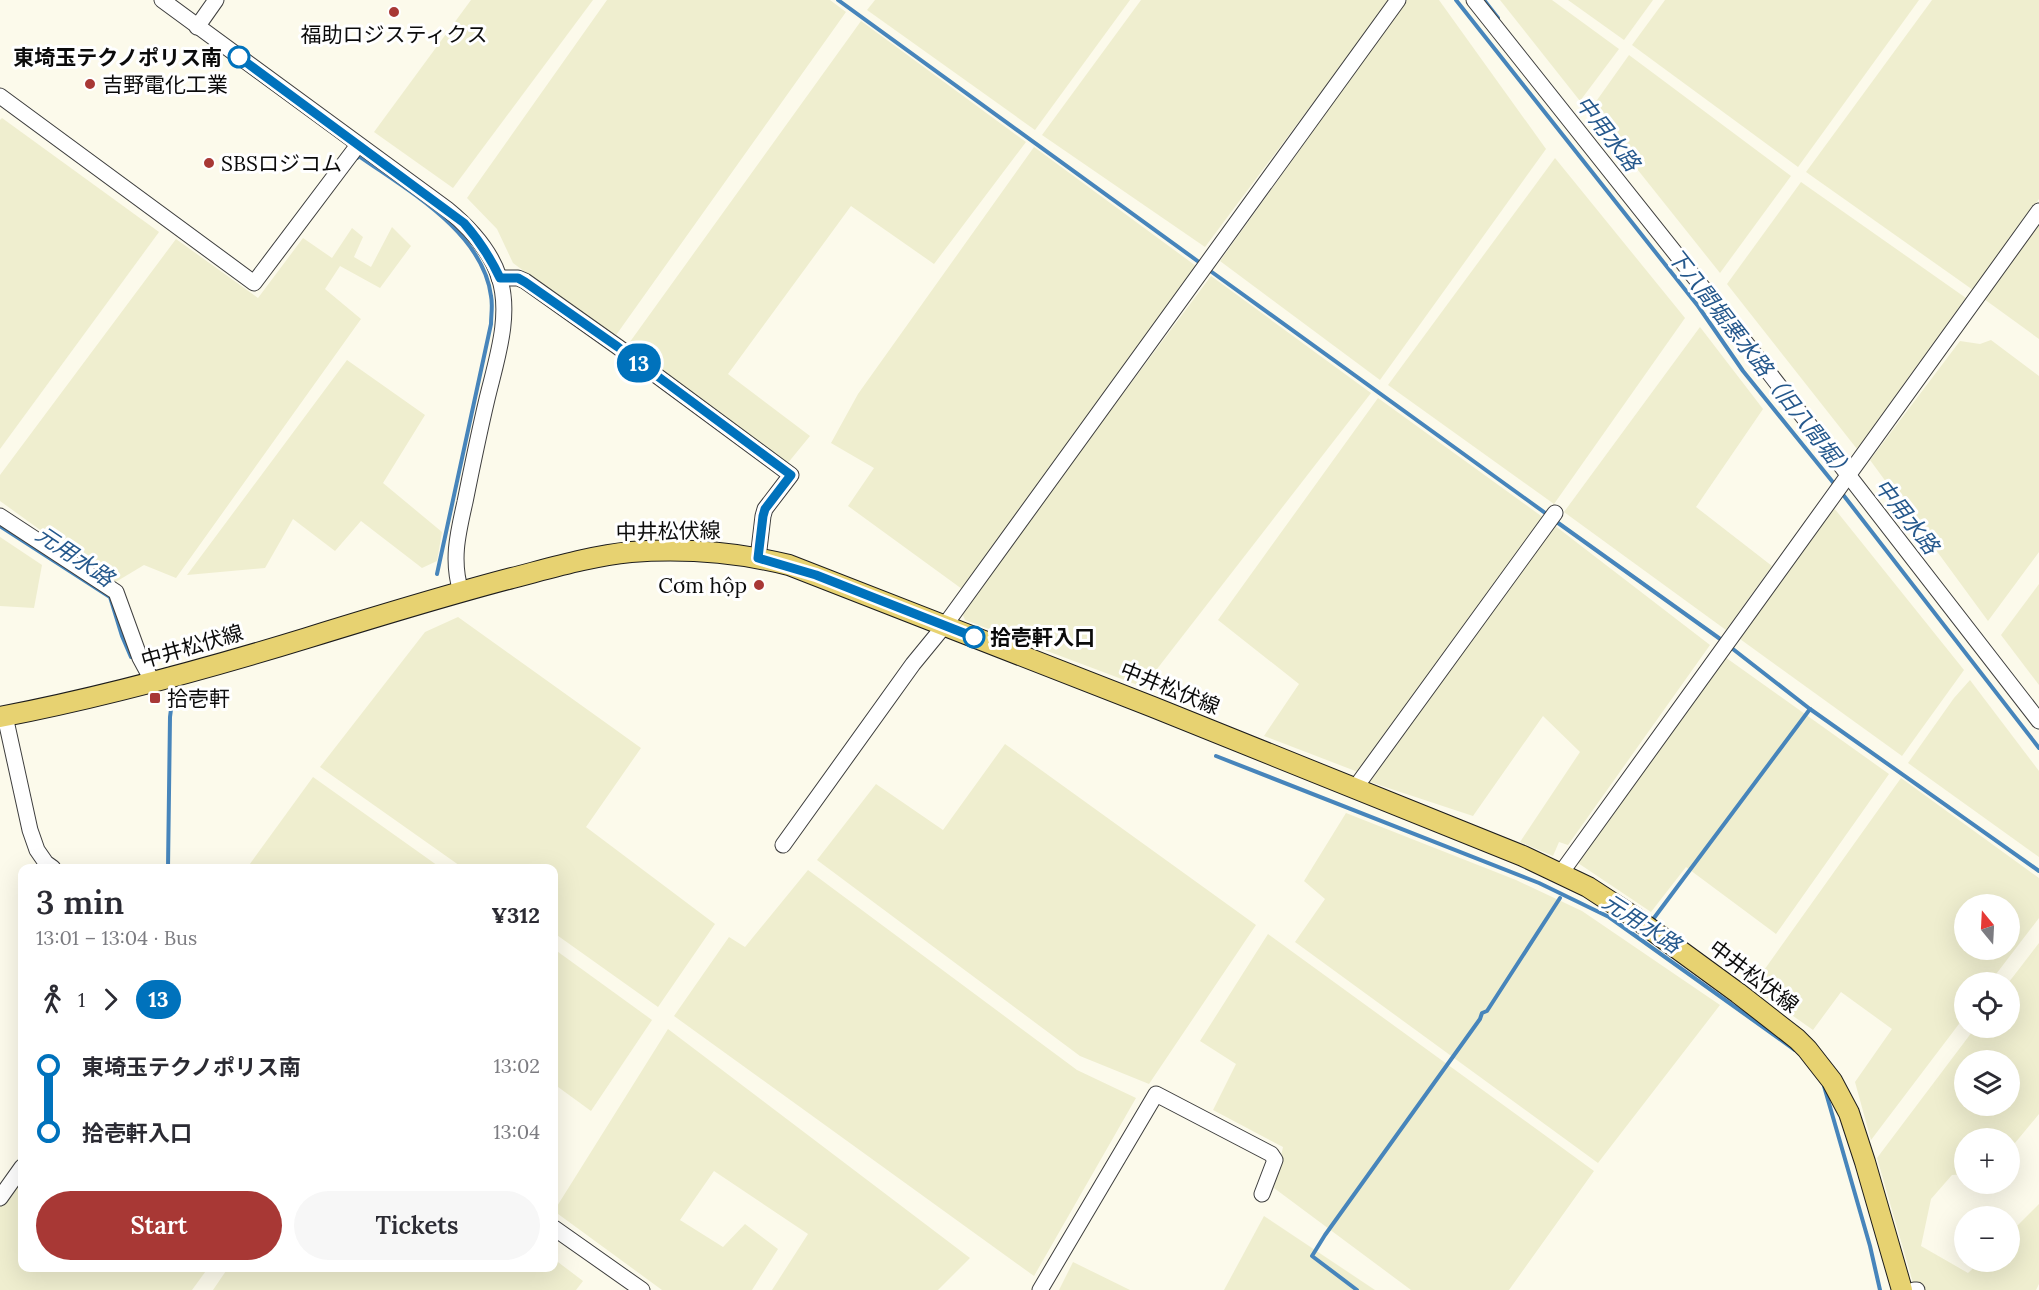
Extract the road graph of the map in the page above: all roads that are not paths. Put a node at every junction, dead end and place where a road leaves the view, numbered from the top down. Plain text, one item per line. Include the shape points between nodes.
1 (162, 0) edge
2 (216, 0) edge
3 (1398, 0) edge
4 (1474, 0) edge
5 (197, 27) junction
6 (0, 96) edge
7 (358, 145) junction
8 (2039, 212) edge
9 (500, 278) junction
10 (1848, 475) junction
11 (1555, 513) dead end
12 (0, 516) edge
13 (758, 558) junction
14 (460, 592) junction
15 (945, 625) junction
16 (153, 682) junction
17 (2, 717) edge
18 (2039, 721) edge
19 (1355, 788) junction
20 (783, 845) dead end
21 (47, 864) edge
22 (1561, 873) junction
23 (18, 1173) edge
24 (1262, 1194) dead end
25 (0, 1198) edge
26 (558, 1231) edge
27 (642, 1290) edge
28 (1040, 1290) edge
29 (1902, 1290) edge

1 - 5 street
2 - 5 street
3 - 15 street
4 - 10 street
5 - 7 street
6 - 7 street via 254,283
7 - 9 street via 464,223
8 - 10 street
9 - 13 street via 525,282 791,475 765,509
9 - 14 street via 504,314 501,335 454,559
10 - 18 street
10 - 22 street
11 - 19 street
12 - 16 street via 116,592
13 - 14 main road, 中井松伏線 via 694,550 629,553 592,558
13 - 15 main road, 中井松伏線 via 816,575
14 - 16 main road, 中井松伏線
15 - 19 main road, 中井松伏線
15 - 20 street
16 - 17 main road, 中井松伏線
17 - 21 street via 30,830
19 - 22 main road, 中井松伏線
22 - 29 main road, 中井松伏線 via 1612,902 1705,968 1797,1039 1819,1063 1842,1097 1851,1121
23 - 25 street
24 - 28 street via 1275,1160 1271,1154 1156,1094
26 - 27 street

